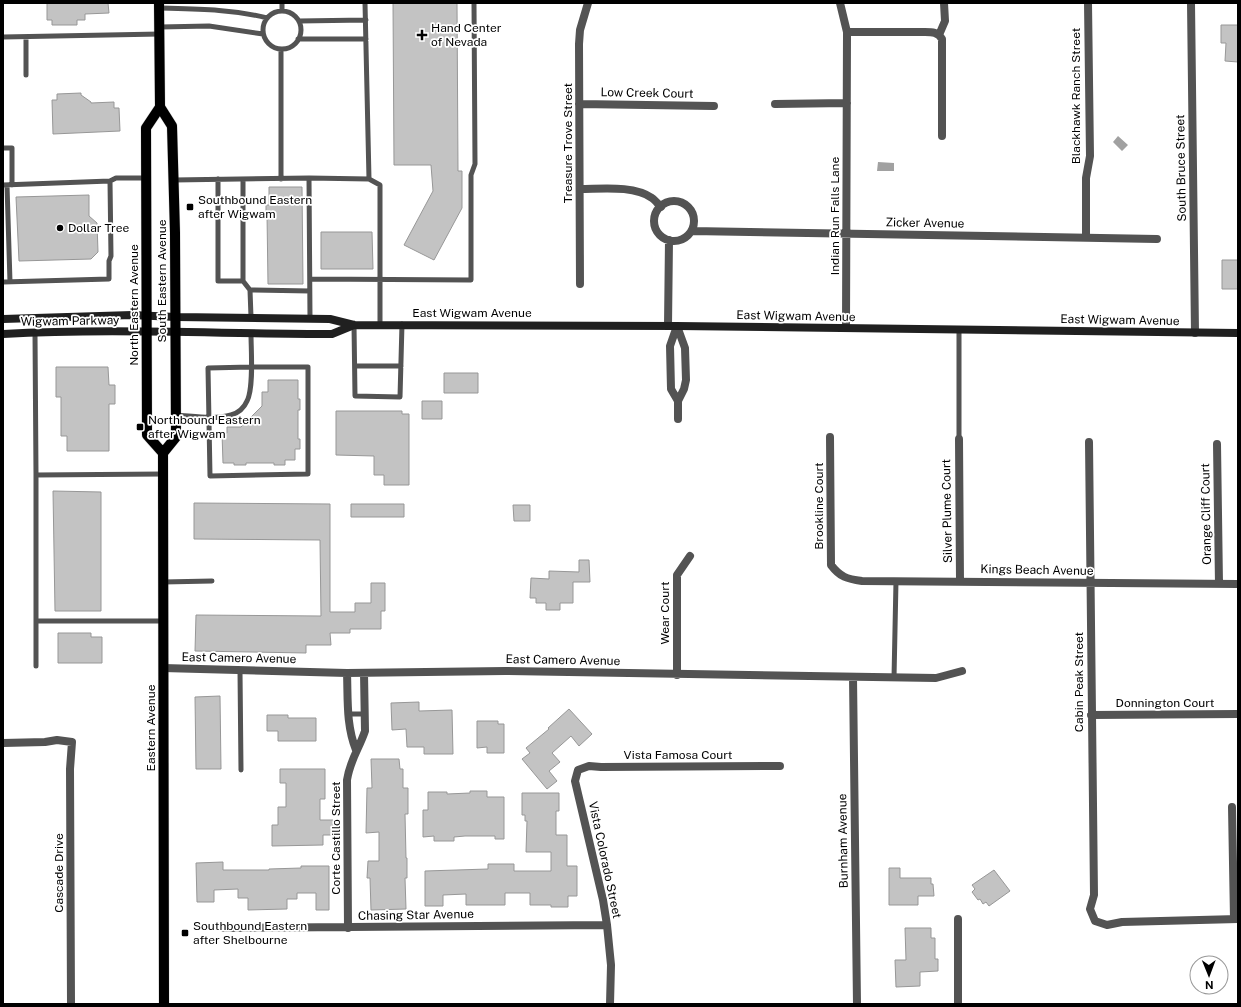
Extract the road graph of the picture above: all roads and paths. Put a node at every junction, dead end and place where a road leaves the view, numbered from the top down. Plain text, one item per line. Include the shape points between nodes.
1 (282, 3) edge
2 (365, 3) edge
3 (474, 3) edge
4 (588, 3) edge
5 (840, 3) edge
6 (944, 3) edge
7 (1088, 3) edge
8 (1191, 3) edge
9 (159, 6) edge
10 (282, 11) junction
11 (267, 18) junction
12 (366, 20) junction
13 (299, 21) junction
14 (160, 31) junction
15 (847, 32) junction
16 (263, 34) junction
17 (939, 35) junction
18 (3, 37) edge
19 (26, 37) junction
20 (298, 39) junction
21 (366, 39) junction
22 (281, 49) junction
23 (26, 75) dead end
24 (847, 103) junction
25 (580, 104) junction
26 (775, 104) dead end
27 (714, 106) dead end
28 (160, 107) junction
29 (942, 136) dead end
30 (3, 148) edge
31 (146, 178) junction
32 (309, 178) junction
33 (369, 178) junction
34 (218, 179) junction
35 (243, 179) junction
36 (281, 179) junction
37 (174, 180) junction
38 (110, 181) junction
39 (7, 185) edge
40 (580, 189) junction
41 (661, 207) junction
42 (692, 231) junction
43 (847, 234) junction
44 (1086, 237) junction
45 (1157, 239) dead end
46 (669, 240) junction
47 (310, 279) junction
48 (380, 279) junction
49 (243, 281) junction
50 (3, 282) edge
51 (10, 282) junction
52 (580, 284) dead end
53 (250, 290) junction
54 (310, 291) junction
55 (147, 316) junction
56 (162, 317) joint
57 (176, 317) junction
58 (251, 317) junction
59 (310, 318) junction
60 (3, 319) edge
61 (402, 324) junction
62 (354, 325) junction
63 (380, 325) junction
64 (668, 326) junction
65 (677, 326) junction
66 (846, 328) junction
67 (959, 330) junction
68 (147, 332) junction
69 (162, 332) joint
70 (1194, 332) junction
71 (34, 333) junction
72 (176, 333) junction
73 (1238, 333) edge
74 (3, 334) edge
75 (251, 334) junction
76 (354, 366) junction
77 (401, 366) junction
78 (251, 367) junction
79 (678, 401) junction
80 (176, 415) junction
81 (209, 417) junction
82 (678, 419) dead end
83 (830, 437) dead end
84 (959, 439) joint
85 (1089, 442) dead end
86 (1217, 444) dead end
87 (163, 453) junction
88 (163, 474) junction
89 (36, 475) junction
90 (690, 556) dead end
91 (837, 573) joint
92 (212, 581) dead end
93 (896, 581) junction
94 (163, 582) junction
95 (960, 582) junction
96 (1090, 583) junction
97 (1219, 584) junction
98 (1238, 584) edge
99 (36, 621) junction
100 (164, 621) junction
101 (36, 666) dead end
102 (163, 668) junction
103 (240, 670) junction
104 (962, 671) dead end
105 (364, 672) junction
106 (348, 673) junction
107 (677, 674) junction
108 (853, 677) junction
109 (894, 678) junction
110 (348, 714) junction
111 (364, 714) junction
112 (1238, 714) edge
113 (1091, 715) junction
114 (3, 743) edge
115 (356, 750) junction
116 (780, 766) dead end
117 (241, 770) dead end
118 (578, 770) joint
119 (1232, 808) dead end
120 (958, 919) dead end
121 (1236, 919) edge
122 (607, 925) junction
123 (224, 928) dead end
124 (348, 928) junction
125 (71, 1004) edge
126 (164, 1004) edge
127 (610, 1004) edge
128 (857, 1004) edge
129 (958, 1004) edge

1 - 10 lane
2 - 12 lane
3 - 48 lane via 475,164 471,175 471,280
4 - 25 street, Treasure Trove Street via 580,30
5 - 15 street, Indian Run Falls Lane
6 - 17 street via 944,21
7 - 44 street, Blackhawk Ranch Street via 1090,156 1086,178
8 - 70 street, South Bruce Street
9 - 11 lane via 250,14
9 - 14 main road
10 - 11 lane via 274,12
10 - 13 lane via 291,13
11 - 16 lane
12 - 13 lane
12 - 21 lane
13 - 20 lane via 301,32
14 - 16 lane via 209,26
14 - 19 lane
14 - 28 main road
15 - 17 street via 934,32
15 - 24 street, Indian Run Falls Lane
16 - 22 lane via 268,44
17 - 29 street via 942,39
18 - 19 lane
19 - 23 lane
20 - 21 lane
20 - 22 lane via 292,46
21 - 33 lane
22 - 36 lane
24 - 26 street
24 - 43 street, Indian Run Falls Lane
25 - 27 street, Low Creek Court
25 - 40 street, Treasure Trove Street
28 - 31 main road, North Eastern Avenue via 146,128
28 - 37 main road, South Eastern Avenue via 172,126
30 - 39 lane via 12,148
31 - 38 lane via 116,178
31 - 55 main road, North Eastern Avenue
32 - 33 lane
32 - 36 lane
32 - 47 lane
33 - 48 lane via 380,185
34 - 35 lane
34 - 37 lane
34 - 49 lane via 218,281
35 - 36 lane
35 - 49 lane
37 - 57 main road, South Eastern Avenue
38 - 39 lane
38 - 51 lane via 109,279
39 - 51 lane
40 - 41 street via 627,190 642,193
40 - 52 street, Treasure Trove Street
41 - 42 street via 678,202 689,208 694,219
41 - 46 street via 655,218 656,230
42 - 43 street, Zicker Avenue
42 - 46 street via 678,241
43 - 44 street, Zicker Avenue
43 - 66 street, Indian Run Falls Lane
44 - 45 street, Zicker Avenue
46 - 64 street
47 - 48 lane
47 - 54 lane
48 - 63 lane
49 - 53 lane
50 - 51 lane
53 - 54 lane
53 - 58 lane
54 - 59 lane
55 - 56 main road, Wigwam Parkway
55 - 60 main road, Wigwam Parkway
55 - 68 main road, North Eastern Avenue
56 - 57 main road, East Wigwam Avenue
57 - 58 main road, East Wigwam Avenue
57 - 72 main road, South Eastern Avenue
58 - 59 main road, East Wigwam Avenue
59 - 62 main road, East Wigwam Avenue via 330,319
61 - 63 main road, East Wigwam Avenue
61 - 64 main road, East Wigwam Avenue
61 - 77 lane
62 - 63 main road, East Wigwam Avenue
62 - 75 main road, East Wigwam Avenue via 332,334
62 - 76 lane
64 - 65 main road, East Wigwam Avenue
65 - 66 main road, East Wigwam Avenue
65 - 79 street via 670,346 671,389
65 - 79 street via 685,348 686,380
66 - 67 main road, East Wigwam Avenue
67 - 70 main road, East Wigwam Avenue
67 - 84 lane
68 - 69 main road, Wigwam Parkway
68 - 71 main road, Wigwam Parkway
68 - 87 main road, North Eastern Avenue via 147,435
69 - 72 main road, East Wigwam Avenue
70 - 73 main road, East Wigwam Avenue
71 - 74 main road, Wigwam Parkway
71 - 89 lane
72 - 75 main road, East Wigwam Avenue
72 - 80 main road, South Eastern Avenue
75 - 78 lane
76 - 77 lane
76 - 77 lane via 355,396 400,397
78 - 81 lane via 248,401 242,409 232,414
78 - 81 lane via 208,368
78 - 81 lane via 308,367 308,474 210,476
79 - 82 street
80 - 81 lane
80 - 87 main road, South Eastern Avenue via 176,437
83 - 91 street, Brookline Court via 831,565
84 - 95 street, Silver Plume Court
85 - 96 street, Cabin Peak Street
86 - 97 street, Orange Cliff Court
87 - 88 main road, Eastern Avenue
88 - 89 lane
88 - 94 main road, Eastern Avenue
89 - 99 lane
90 - 107 street, Wear Court via 677,575
91 - 93 street, Kings Beach Avenue via 847,579
92 - 94 lane
93 - 95 street, Kings Beach Avenue
93 - 109 lane
94 - 100 main road, Eastern Avenue
95 - 96 street, Kings Beach Avenue
96 - 97 street, Kings Beach Avenue
96 - 113 street, Cabin Peak Street
97 - 98 street, Kings Beach Avenue
99 - 100 lane
99 - 101 lane
100 - 102 main road, Eastern Avenue
102 - 103 street, East Camero Avenue
102 - 126 main road, Eastern Avenue
103 - 106 street, East Camero Avenue
103 - 117 lane
104 - 109 street, East Camero Avenue via 936,678
105 - 106 street, East Camero Avenue
105 - 107 street, East Camero Avenue
105 - 111 street, Corte Castillo Street
106 - 110 street
107 - 108 street, East Camero Avenue
108 - 109 street, East Camero Avenue
108 - 128 street, Burnham Avenue
110 - 111 lane
110 - 115 street via 350,733
111 - 115 street, Corte Castillo Street via 365,731
112 - 113 street, Donnington Court
113 - 121 street, Cabin Peak Street via 1094,895 1090,909 1095,921 1107,925 1122,922
114 - 125 street, Cascade Drive via 57,740 72,742
115 - 124 street, Corte Castillo Street via 347,780
116 - 118 street, Vista Famosa Court via 589,766
118 - 122 street, Vista Colorado Street via 575,781
119 - 121 street
120 - 129 street
122 - 124 street, Chasing Star Avenue
122 - 127 street, Vista Colorado Street via 611,965
123 - 124 street, Chasing Star Avenue

